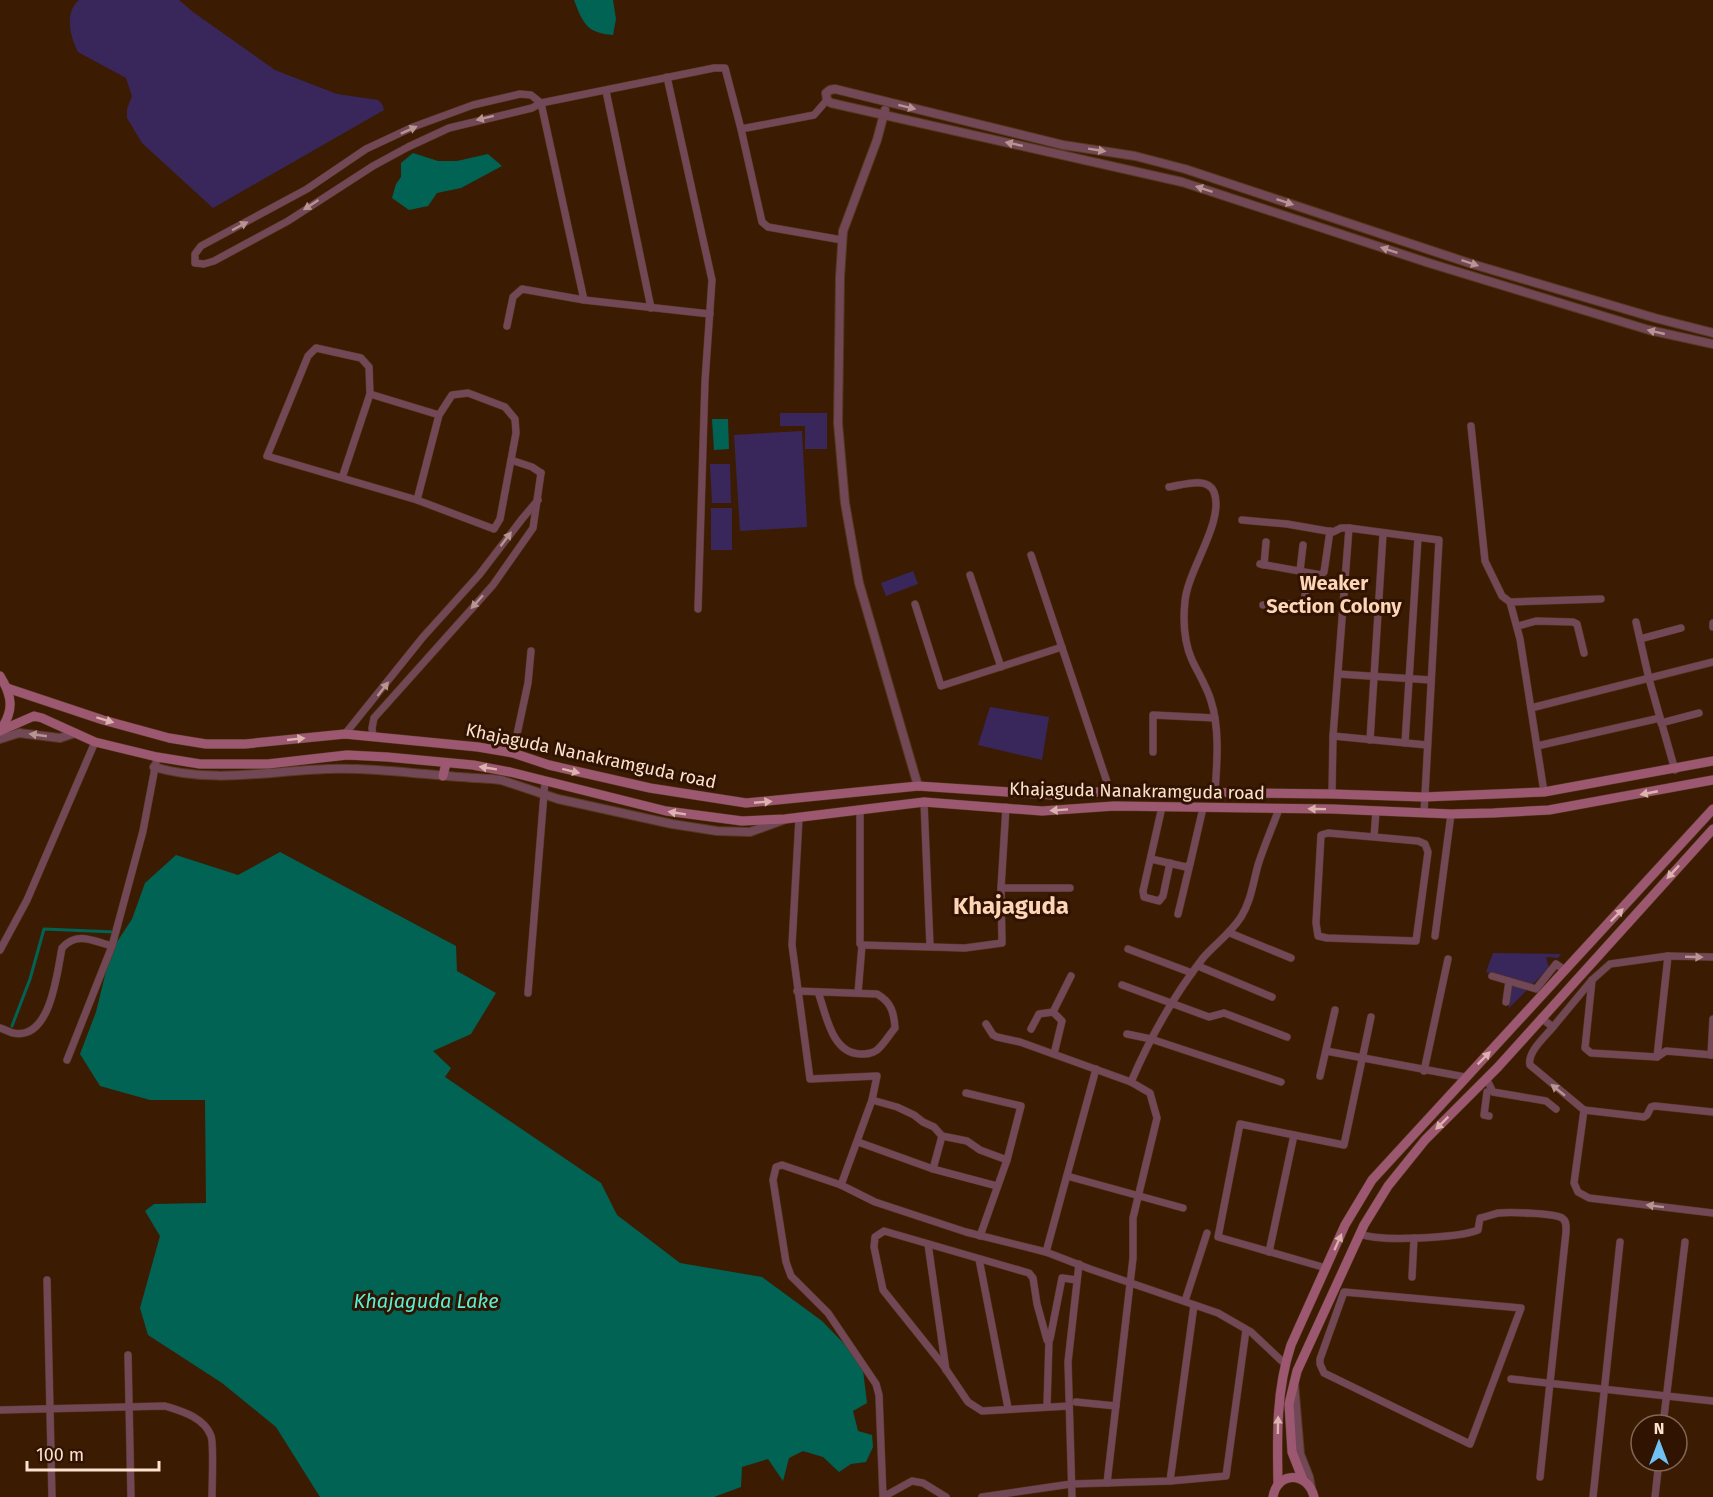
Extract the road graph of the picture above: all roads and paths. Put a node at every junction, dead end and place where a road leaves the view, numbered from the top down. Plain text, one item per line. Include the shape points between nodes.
1 (666, 77) junction
2 (606, 91) junction
3 (826, 100) junction
4 (887, 102) junction
5 (541, 103) junction
6 (883, 115) junction
7 (741, 129) junction
8 (842, 240) junction
9 (584, 300) junction
10 (651, 308) junction
11 (710, 315) junction
12 (507, 326) dead end
13 (1713, 333) edge
14 (1713, 344) edge
15 (370, 394) junction
16 (439, 415) junction
17 (1471, 426) dead end
18 (510, 462) junction
19 (342, 478) junction
20 (1169, 487) dead end
21 (417, 500) junction
22 (538, 500) junction
23 (1242, 520) dead end
24 (1349, 528) junction
25 (1330, 531) junction
26 (1383, 534) junction
27 (1418, 538) junction
28 (1266, 543) dead end
29 (1303, 545) dead end
30 (1031, 555) dead end
31 (1304, 572) junction
32 (970, 576) dead end
33 (1601, 599) dead end
34 (1510, 602) junction
35 (915, 604) dead end
36 (1263, 605) dead end
37 (698, 609) dead end
38 (1636, 622) dead end
39 (1518, 626) junction
40 (1681, 628) dead end
41 (1640, 639) junction
42 (1062, 647) junction
43 (531, 651) dead end
44 (1584, 653) dead end
45 (1713, 662) edge
46 (1001, 667) junction
47 (1338, 674) junction
48 (0, 676) edge
49 (1374, 676) junction
50 (1409, 678) junction
51 (1649, 679) junction
52 (1431, 680) junction
53 (7, 688) junction
54 (1530, 708) junction
55 (1699, 713) dead end
56 (1215, 718) junction
57 (1660, 721) junction
58 (0, 731) edge
59 (75, 733) junction
60 (345, 734) junction
61 (1333, 736) junction
62 (373, 737) junction
63 (0, 739) edge
64 (1370, 740) junction
65 (95, 742) junction
66 (1405, 743) junction
67 (1427, 745) junction
68 (1537, 746) junction
69 (1153, 752) dead end
70 (513, 753) junction
71 (157, 757) junction
72 (1713, 761) edge
73 (446, 763) junction
74 (154, 767) junction
75 (1675, 770) junction
76 (443, 776) junction
77 (545, 781) junction
78 (1711, 782) edge
79 (918, 786) junction
80 (1110, 791) junction
81 (1215, 792) junction
82 (1544, 792) junction
83 (544, 794) junction
84 (1332, 794) junction
85 (1424, 797) junction
86 (924, 802) junction
87 (1006, 807) junction
88 (1162, 807) junction
89 (1203, 808) junction
90 (1279, 809) junction
91 (1713, 809) edge
92 (860, 811) junction
93 (1376, 811) junction
94 (1424, 813) junction
95 (1451, 814) junction
96 (799, 818) junction
97 (784, 819) junction
98 (1713, 829) edge
99 (1374, 837) junction
100 (1151, 859) junction
101 (1170, 863) junction
102 (1190, 864) junction
103 (1001, 888) junction
104 (1070, 888) dead end
105 (1178, 914) dead end
106 (1230, 933) junction
107 (1435, 936) dead end
108 (862, 945) junction
109 (112, 946) junction
110 (930, 946) junction
111 (1128, 949) dead end
112 (0, 950) edge
113 (1668, 956) junction
114 (1713, 957) edge
115 (1291, 958) dead end
116 (1448, 959) dead end
117 (1198, 966) junction
118 (1565, 970) junction
119 (1192, 973) junction
120 (1071, 976) dead end
121 (1492, 976) dead end
122 (1592, 980) junction
123 (1509, 981) junction
124 (1122, 985) dead end
125 (797, 991) junction
126 (818, 992) junction
127 (528, 993) dead end
128 (858, 993) junction
129 (1272, 997) dead end
130 (1506, 1002) dead end
131 (1173, 1004) junction
132 (1550, 1009) junction
133 (1335, 1010) dead end
134 (1053, 1012) junction
135 (1371, 1017) dead end
136 (1561, 1017) junction
137 (1541, 1018) junction
138 (1713, 1019) edge
139 (986, 1024) dead end
140 (1553, 1027) junction
141 (0, 1028) edge
142 (1031, 1029) dead end
143 (1127, 1034) dead end
144 (1287, 1037) dead end
145 (1151, 1039) junction
146 (1326, 1051) junction
147 (1054, 1054) junction
148 (1712, 1055) edge
149 (1657, 1057) junction
150 (1363, 1059) junction
151 (68, 1060) dead end
152 (1095, 1070) junction
153 (1424, 1071) junction
154 (1320, 1076) dead end
155 (1465, 1077) junction
156 (1486, 1078) junction
157 (1131, 1082) junction
158 (1281, 1082) dead end
159 (1478, 1087) junction
160 (1490, 1092) junction
161 (966, 1094) dead end
162 (872, 1100) junction
163 (1556, 1109) dead end
164 (1584, 1110) junction
165 (1713, 1112) edge
166 (1489, 1116) dead end
167 (1294, 1135) junction
168 (1413, 1135) junction
169 (942, 1136) junction
170 (858, 1142) junction
171 (1422, 1144) junction
172 (1007, 1160) junction
173 (933, 1169) junction
174 (1067, 1176) junction
175 (842, 1185) junction
176 (997, 1186) junction
177 (1137, 1194) junction
178 (1183, 1208) dead end
179 (1713, 1213) edge
180 (1207, 1233) dead end
181 (1360, 1234) junction
182 (980, 1236) junction
183 (1414, 1238) junction
184 (1620, 1242) dead end
185 (1685, 1242) dead end
186 (928, 1244) junction
187 (1046, 1252) junction
188 (1269, 1252) junction
189 (979, 1259) junction
190 (1079, 1264) junction
191 (1326, 1268) junction
192 (1412, 1277) dead end
193 (48, 1280) dead end
194 (1077, 1280) junction
195 (1129, 1283) junction
196 (1185, 1301) junction
197 (1194, 1305) junction
198 (1319, 1322) junction
199 (1334, 1322) junction
200 (1246, 1330) junction
201 (1330, 1332) junction
202 (1049, 1340) junction
203 (128, 1355) dead end
204 (1285, 1364) junction
205 (946, 1371) junction
206 (1511, 1379) dead end
207 (1294, 1383) junction
208 (1551, 1383) junction
209 (1604, 1391) junction
210 (1666, 1397) junction
211 (1713, 1401) edge
212 (1073, 1404) junction
213 (129, 1406) junction
214 (1047, 1406) junction
215 (1116, 1406) junction
216 (1008, 1408) junction
217 (50, 1409) junction
218 (0, 1410) edge
219 (1664, 1413) edge
220 (1658, 1473) edge
221 (1540, 1477) dead end
222 (1303, 1480) junction
223 (1170, 1481) junction
224 (1107, 1483) junction
225 (1071, 1484) junction
226 (1278, 1484) junction
227 (1313, 1495) edge
228 (52, 1497) edge
229 (131, 1497) edge
230 (212, 1497) edge
231 (883, 1497) edge
232 (946, 1497) edge
233 (987, 1497) edge
234 (1072, 1497) edge
235 (1273, 1497) edge
236 (1593, 1497) edge
237 (1655, 1497) edge

1 - 2 street
1 - 7 street via 725,68
1 - 11 street via 710,268
2 - 5 street
2 - 10 street
3 - 4 street via 830,90
3 - 6 street
3 - 7 street via 814,115
4 - 6 street
4 -> 13 street via 1063,145 1135,156 1185,169 1472,264
5 -> 5 street via 449,128 373,166 288,221 214,261 195,263 201,246 278,206 366,149 473,105 506,96 531,95
5 - 9 street
6 - 8 street via 878,140
14 -> 6 street via 1649,330 1428,263 1182,182
7 - 8 street via 762,222 768,227
8 - 79 street via 838,423 845,503 860,584
9 - 10 street
9 - 12 street via 522,289 513,297
10 - 11 street
11 - 37 street
15 - 16 street
15 - 19 street
15 - 19 street via 370,373 365,361 316,348 308,356 267,456
16 - 18 street via 452,394 468,393 505,407 516,425
16 - 21 street
17 - 34 street via 1485,561 1502,596
18 - 21 street via 500,519 494,529
18 - 22 street via 541,473
19 - 21 street
20 - 56 street via 1208,484 1216,500 1215,520 1185,598 1184,622 1190,657 1211,700
60 -> 22 street
22 -> 62 street via 533,528 493,585 374,718
23 - 25 street
24 - 25 street
24 - 26 street
24 - 47 street
25 - 31 street via 1324,572
26 - 27 street
26 - 49 street
27 - 50 street
27 - 52 street via 1439,540
28 - 31 street via 1262,564
29 - 31 street
30 - 42 street
31 - 36 street via 1303,603
32 - 46 street
33 - 34 street
34 - 39 street
35 - 46 street via 941,686
38 - 41 street
39 - 44 street via 1536,621 1573,622 1577,624
39 - 54 street
40 - 41 street
41 - 51 street
42 - 46 street
42 - 80 street
43 - 70 street
45 - 51 street
47 - 49 street
47 - 61 street
48 - 53 main road
49 - 50 street
49 - 64 street
50 - 52 street
50 - 66 street
51 - 54 street
51 - 57 street
52 - 67 street
53 - 58 main road via 10,713
53 -> 60 main road, Khajaguda Nanakramguda road via 103,720 206,744
54 - 68 street
55 - 57 street
56 - 69 street via 1153,716
56 - 81 street
57 - 68 street
57 - 75 street
58 - 59 main road, Khajaguda Nanakramguda road via 34,716
59 -> 63 street via 60,738 20,733
59 - 65 main road, Khajaguda Nanakramguda road
60 - 62 main road, Khajaguda Nanakramguda road
61 - 64 street
61 - 84 street
62 - 70 main road, Khajaguda Nanakramguda road
64 - 66 street
65 - 71 main road, Khajaguda Nanakramguda road
65 - 112 street via 27,900
66 - 67 street
67 - 85 street
68 - 82 street
70 -> 79 main road, Khajaguda Nanakramguda road via 588,775 746,803
71 - 73 main road, Khajaguda Nanakramguda road via 236,765 347,755
71 - 74 street
72 - 75 main road, Khajaguda Nanakramguda road
73 - 76 main road
77 -> 73 main road, Khajaguda Nanakramguda road via 505,770
74 - 76 street via 199,776 353,769
74 - 109 street via 143,831
75 - 82 main road, Khajaguda Nanakramguda road
76 - 83 street via 501,780
77 - 83 street
97 -> 77 main road, Khajaguda Nanakramguda road via 742,821 691,816
78 -> 95 main road, Khajaguda Nanakramguda road via 1549,810
79 - 80 main road, Khajaguda Nanakramguda road via 1054,795
80 - 81 main road, Khajaguda Nanakramguda road
81 - 84 main road, Khajaguda Nanakramguda road
82 - 85 main road, Khajaguda Nanakramguda road
83 - 97 street via 717,831 750,832
83 - 127 street
84 - 85 main road, Khajaguda Nanakramguda road
85 - 94 street
86 - 87 main road, Khajaguda Nanakramguda road
86 - 92 main road, Khajaguda Nanakramguda road
86 - 110 street
88 -> 87 main road, Khajaguda Nanakramguda road via 1042,811
87 - 103 street
88 - 89 main road, Khajaguda Nanakramguda road
88 - 100 street
89 - 90 main road, Khajaguda Nanakramguda road
89 - 102 street
93 -> 90 main road, Khajaguda Nanakramguda road
90 - 106 street via 1248,903
118 -> 91 main road
92 - 96 main road, Khajaguda Nanakramguda road
92 - 108 street
93 - 94 main road, Khajaguda Nanakramguda road
93 - 99 street
94 - 95 main road, Khajaguda Nanakramguda road
95 - 107 street
96 - 97 main road, Khajaguda Nanakramguda road
96 - 125 street via 792,926
98 -> 132 main road
99 - 99 street via 1425,844 1428,852 1416,941 1318,936 1321,835
100 - 101 street
100 - 101 street via 1144,897 1159,901
101 - 102 street via 1186,867
102 - 105 street
103 - 104 street
103 - 110 street via 1002,943 965,948
106 - 115 street
106 - 117 street
108 - 110 street
108 - 128 street
109 - 141 street via 72,939 62,948 50,1004 41,1021 36,1027 14,1034
109 - 151 street
111 - 119 street
113 -> 114 street
113 - 122 street via 1610,964
113 - 149 street
116 - 153 street
117 - 119 street
117 - 129 street
118 - 123 street via 1556,964 1536,988
155 -> 118 main road
119 - 131 street
120 - 134 street
121 - 123 street
122 - 136 street
122 - 149 street via 1587,1051
123 - 130 street
124 - 131 street
125 - 126 street
125 - 162 street via 810,1079 878,1076
126 - 128 street
126 - 128 street via 838,1041 847,1050 870,1054 895,1028 894,1017 887,1000 877,994
131 - 144 street via 1209,1017 1224,1014
131 - 145 street
132 - 136 street
132 - 137 main road
133 - 146 street
134 - 142 street via 1039,1014
134 - 147 street via 1062,1021
135 - 150 street
136 - 140 street
137 - 140 street
137 - 156 main road
138 - 148 street
139 - 147 street via 997,1037
164 -> 140 street via 1530,1065 1531,1054
143 - 145 street
145 - 157 street
145 - 158 street
146 - 150 street
146 - 154 street
147 - 152 street
148 - 149 street via 1666,1051
150 - 153 street
150 - 167 street via 1344,1145
152 - 157 street
152 - 174 street
153 - 155 street
155 - 168 main road
156 - 159 main road
156 - 160 street
157 - 177 street via 1150,1094 1157,1118
159 - 160 street
159 -> 171 main road
160 - 163 street via 1546,1101
160 - 166 street via 1484,1110
161 - 172 street via 1021,1106
162 - 169 street via 914,1115 934,1126
162 - 170 street
164 - 165 street via 1644,1117 1655,1106
179 -> 164 street via 1589,1198 1578,1192 1574,1183
167 - 188 street
167 - 188 street via 1240,1124 1235,1147 1218,1237
168 - 171 main road
191 -> 168 main road via 1345,1225 1372,1180
169 - 172 street via 967,1141
169 - 173 street
170 - 173 street
170 - 175 street
171 - 181 main road via 1388,1186
172 - 176 street
173 - 176 street
174 - 177 street
174 - 187 street
175 - 182 street via 875,1202
175 - 231 street via 782,1165 774,1172 791,1276 828,1313 876,1384
176 - 182 street
177 - 178 street
177 - 195 street
180 - 196 street
181 - 183 street
181 - 198 main road
182 - 187 street
183 - 192 street
183 - 208 street via 1468,1234 1478,1230 1480,1218 1499,1213 1562,1218 1566,1232
184 - 209 street
185 - 210 street
186 - 189 street
186 - 205 street
186 - 205 street via 884,1231 876,1237 874,1247 883,1290
187 - 190 street
188 - 191 street
189 - 202 street via 1029,1273
189 - 216 street
190 - 194 street
190 - 195 street
191 - 204 main road
193 - 217 street
194 - 202 street via 1062,1278
194 - 212 street via 1068,1362
195 - 196 street
195 - 215 street
196 - 197 street
197 - 200 street via 1218,1313
197 - 223 street
198 - 199 street
198 - 201 street
198 - 207 main road
199 - 201 street
199 - 201 street via 1344,1292 1521,1308 1470,1444 1324,1373 1320,1359
200 - 204 street
200 - 223 street via 1226,1476
202 - 214 street
203 - 213 street
226 -> 204 main road via 1278,1403
205 - 216 street via 968,1402 982,1411
206 - 208 street
207 - 222 main road via 1289,1404 1292,1452
207 - 227 street via 1300,1454
208 - 209 street
208 - 221 street
209 - 210 street
209 - 236 street
210 - 211 street
210 - 219 street
212 - 214 street
212 - 215 street
212 - 225 street
213 - 217 street
213 - 229 street
213 - 230 street via 165,1406 202,1423 211,1436
214 - 216 street
215 - 224 street
217 - 218 street
217 - 228 street
220 - 237 street
222 - 226 main road via 1289,1478
222 - 227 main road
223 - 224 street
224 - 225 street
225 - 233 street
225 - 234 street
226 - 235 main road
231 - 232 street via 912,1481

